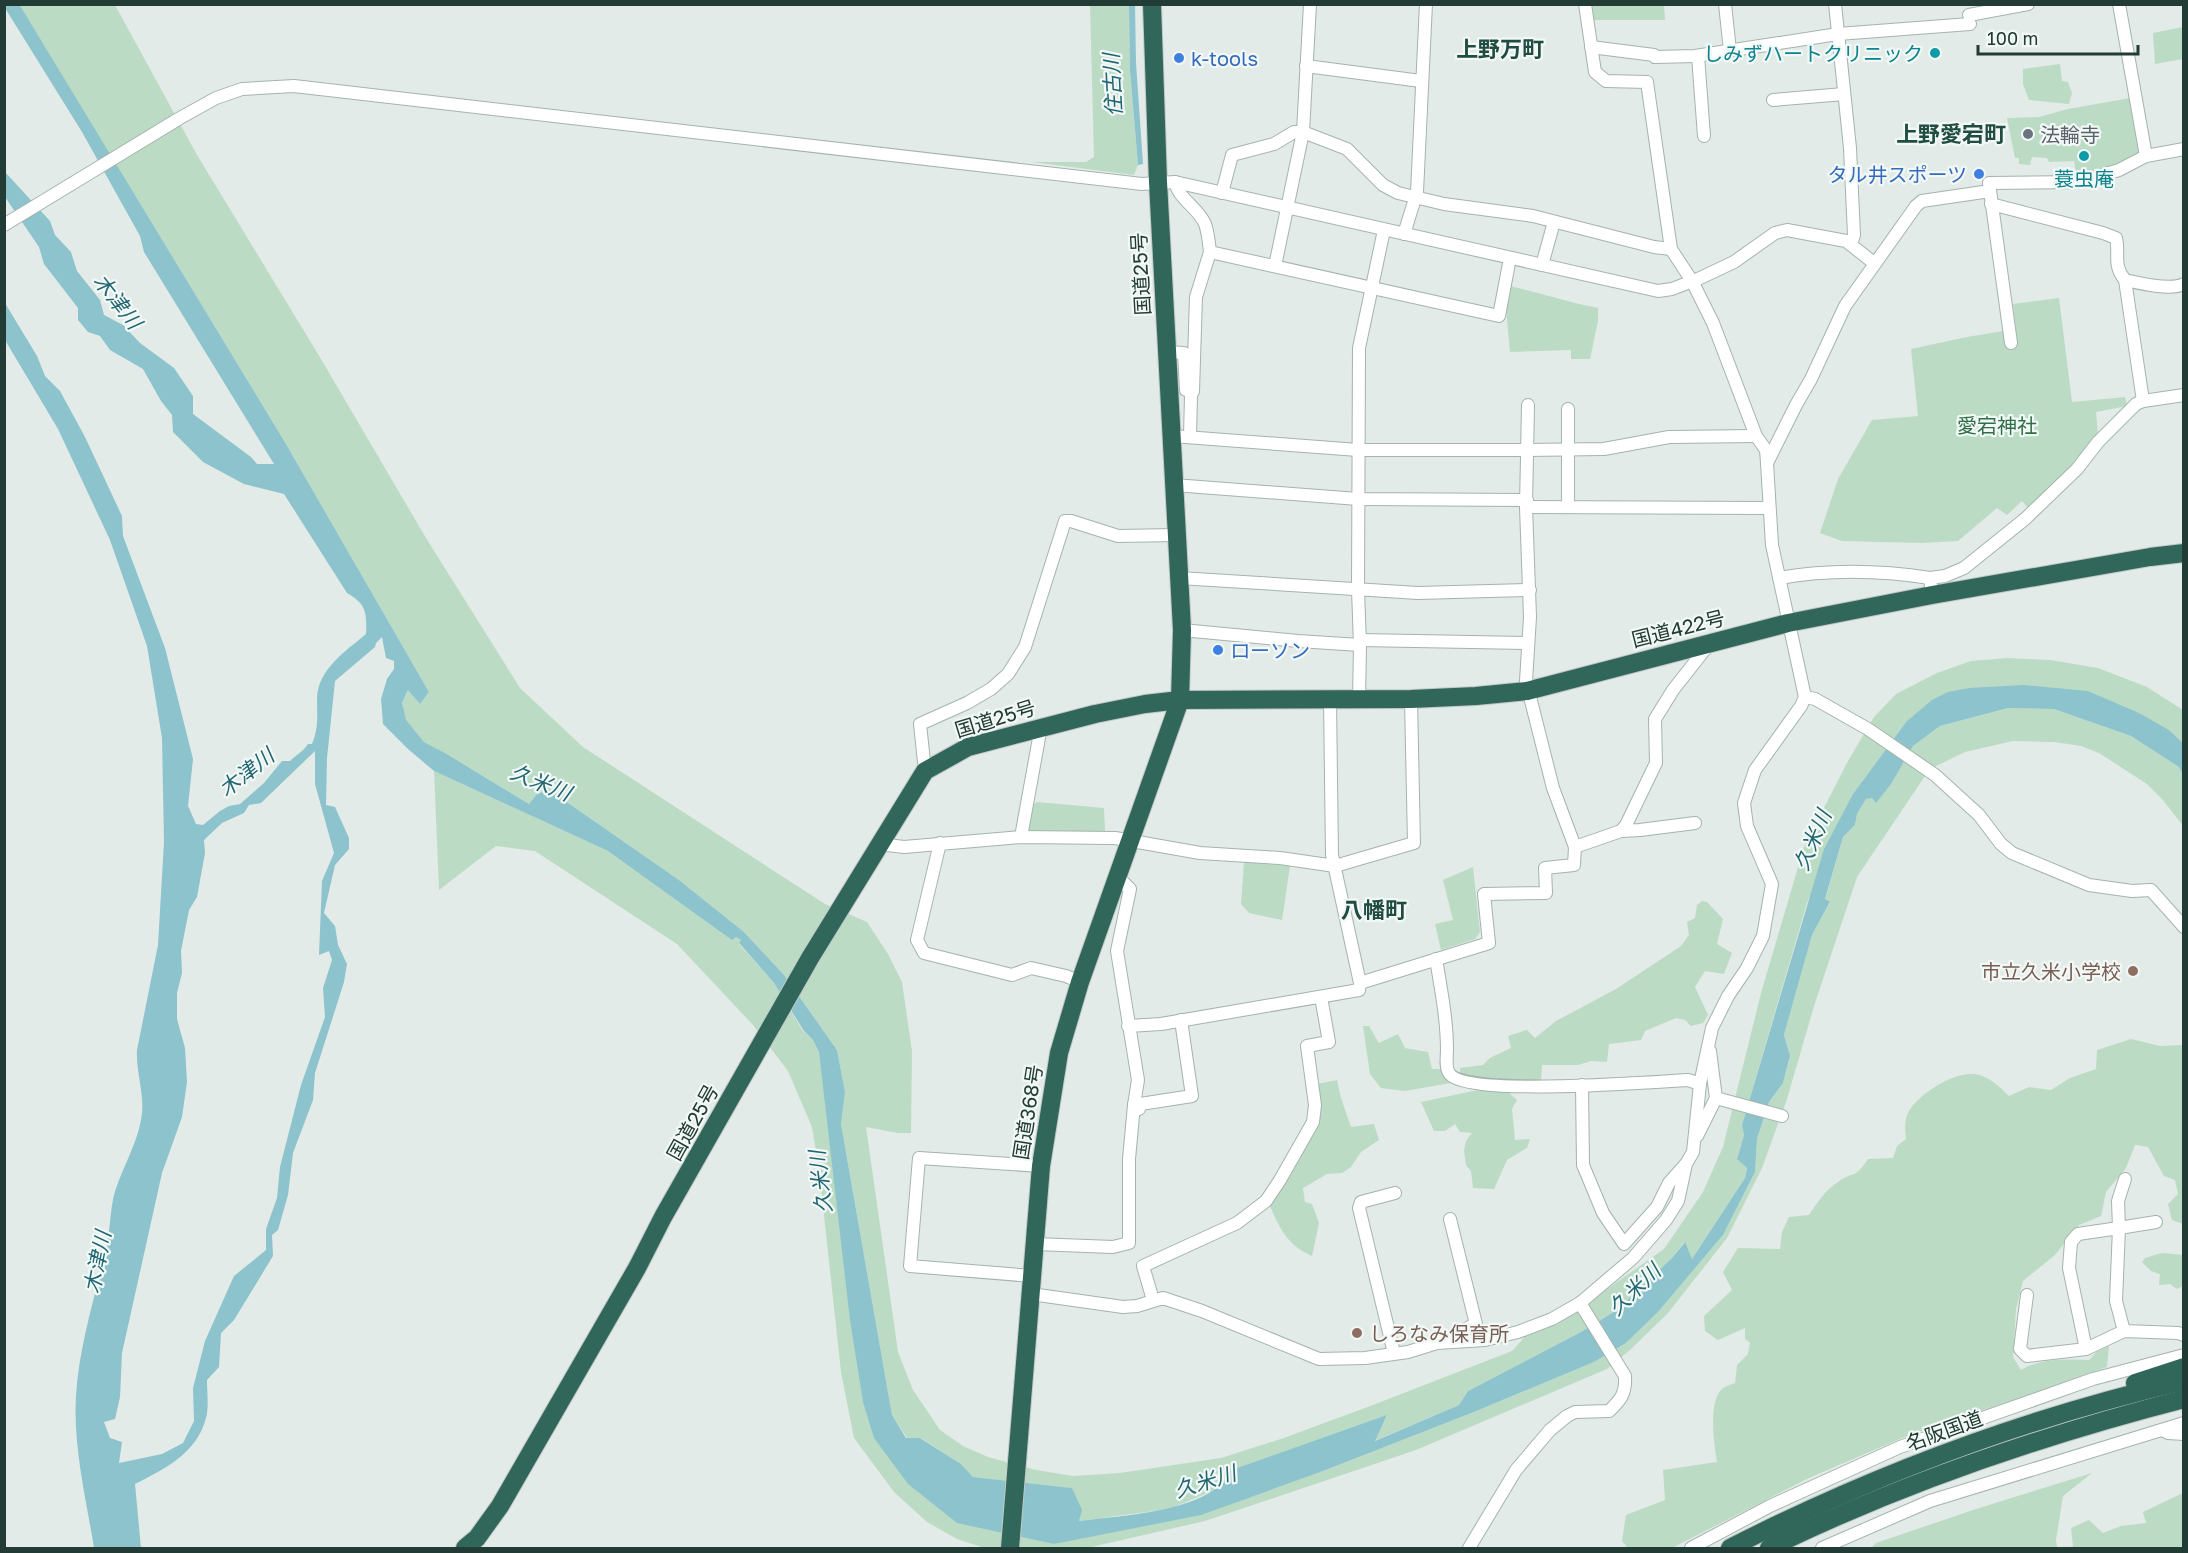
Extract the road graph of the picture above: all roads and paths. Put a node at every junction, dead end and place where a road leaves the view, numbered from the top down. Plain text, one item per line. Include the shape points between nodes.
1 (1152, 4) edge
2 (1310, 4) edge
3 (1426, 4) edge
4 (1585, 4) edge
5 (1725, 4) edge
6 (1835, 4) edge
7 (2028, 4) edge
8 (2119, 4) edge
9 (1838, 34) junction
10 (1591, 47) junction
11 (1730, 51) junction
12 (1698, 56) junction
13 (1306, 66) junction
14 (1421, 81) junction
15 (1844, 94) junction
16 (1773, 100) dead end
17 (1303, 132) junction
18 (1704, 136) dead end
19 (2184, 150) edge
20 (2146, 156) junction
21 (1166, 182) junction
22 (1990, 191) junction
23 (1222, 193) junction
24 (1415, 198) junction
25 (1991, 204) junction
26 (1287, 208) junction
27 (1554, 222) junction
28 (4, 225) edge
29 (1384, 230) junction
30 (1404, 234) junction
31 (1851, 244) junction
32 (1671, 249) junction
33 (1210, 252) junction
34 (1510, 258) junction
35 (1874, 264) junction
36 (1542, 265) junction
37 (1275, 266) junction
38 (2125, 280) junction
39 (1692, 281) junction
40 (2182, 286) edge
41 (1372, 288) junction
42 (2010, 343) dead end
43 (1167, 352) junction
44 (1193, 391) junction
45 (2184, 395) edge
46 (2143, 401) junction
47 (1528, 405) dead end
48 (1568, 408) dead end
49 (1172, 436) junction
50 (1756, 436) junction
51 (1190, 437) junction
52 (1358, 450) junction
53 (1527, 450) junction
54 (1568, 450) junction
55 (1767, 463) junction
56 (1174, 485) junction
57 (1358, 499) junction
58 (1526, 504) junction
59 (1568, 507) junction
60 (1769, 508) junction
61 (1176, 535) junction
62 (2184, 553) edge
63 (1179, 578) junction
64 (1779, 578) junction
65 (1931, 586) junction
66 (1358, 590) junction
67 (1530, 590) junction
68 (1788, 623) junction
69 (1182, 630) junction
70 (1360, 642) junction
71 (1528, 643) junction
72 (1710, 644) junction
73 (1527, 691) junction
74 (1805, 697) junction
75 (1411, 699) junction
76 (1180, 700) junction
77 (1330, 700) junction
78 (1359, 700) junction
79 (1041, 727) junction
80 (925, 771) junction
81 (1695, 823) dead end
82 (1621, 831) junction
83 (1021, 837) junction
84 (1132, 840) junction
85 (939, 843) junction
86 (879, 844) junction
87 (1575, 847) junction
88 (1335, 866) junction
89 (1118, 877) junction
90 (2184, 927) edge
91 (1436, 959) junction
92 (1080, 982) junction
93 (1360, 982) junction
94 (1321, 997) junction
95 (1181, 1020) junction
96 (1128, 1026) junction
97 (1709, 1044) junction
98 (1700, 1084) junction
99 (1582, 1085) junction
100 (1716, 1098) junction
101 (1137, 1107) junction
102 (1782, 1116) dead end
103 (1694, 1141) junction
104 (1686, 1164) junction
105 (1041, 1166) junction
106 (2125, 1179) dead end
107 (1395, 1193) dead end
108 (1450, 1219) dead end
109 (2156, 1222) dead end
110 (2119, 1228) junction
111 (1035, 1244) junction
112 (1031, 1285) junction
113 (2027, 1295) dead end
114 (1153, 1300) junction
115 (1580, 1303) junction
116 (2124, 1331) junction
117 (2184, 1335) edge
118 (1437, 1343) junction
119 (2086, 1349) junction
120 (1394, 1353) junction
121 (2184, 1355) edge
122 (2184, 1367) edge
123 (2184, 1381) edge
124 (2184, 1399) edge
125 (2184, 1410) edge
126 (2038, 1419) junction
127 (2184, 1423) edge
128 (2161, 1429) junction
129 (2184, 1434) edge
130 (1904, 1487) junction
131 (465, 1548) edge
132 (1010, 1548) edge
133 (1469, 1548) edge
134 (1691, 1548) edge
135 (1730, 1548) edge
136 (1769, 1548) edge
137 (1822, 1548) edge

1 - 21 highway, 国道25号
2 - 13 street
3 - 14 street
4 - 10 street
5 - 11 street
6 - 9 street
7 - 9 street via 1970,20
8 - 20 street
9 - 11 street
9 - 15 street
10 - 12 street via 1655,57
10 - 32 street via 1595,72 1601,78 1647,82
11 - 12 street
12 - 18 street
13 - 14 street
13 - 17 street
14 - 24 street
15 - 16 street
15 - 31 street via 1850,148 1854,235
17 - 23 street via 1232,155
17 - 24 street via 1347,149 1383,185
17 - 26 street
19 - 20 street
20 - 22 street via 2119,170 2079,182 1989,183
21 - 23 street
21 - 28 street via 1142,184 294,86 242,89 216,98
21 - 33 street via 1199,214
21 - 43 highway, 国道25号
22 - 25 street
22 - 35 street via 1922,201
23 - 26 street
24 - 27 street
24 - 30 street
25 - 38 street via 2116,238 2118,265
25 - 42 street
26 - 29 street
26 - 37 street
27 - 32 street
27 - 36 street
29 - 30 street
29 - 41 street
30 - 34 street
31 - 35 street
31 - 39 street via 1787,230 1775,233 1734,262
32 - 39 street
33 - 37 street
33 - 44 street via 1196,297
34 - 36 street
34 - 41 street via 1499,315
35 - 55 street via 1845,306
36 - 39 street via 1658,291
37 - 41 street
38 - 40 street
38 - 46 street
39 - 50 street via 1713,323
41 - 52 street via 1359,348
43 - 44 street via 1184,353 1186,390
43 - 49 highway, 国道25号
44 - 51 street
45 - 46 street
46 - 65 street via 2025,519 1964,568
47 - 53 street
48 - 54 street
49 - 51 street
49 - 56 highway, 国道25号
50 - 54 street via 1668,437 1604,449
50 - 55 street via 1766,450
51 - 52 street
52 - 53 street
52 - 57 street
53 - 54 street
53 - 58 street
54 - 59 street
55 - 60 street
56 - 57 street
56 - 61 highway, 国道25号
57 - 58 street
57 - 66 street
58 - 59 street
58 - 67 street
59 - 60 street
60 - 64 street
61 - 63 highway, 国道25号
61 - 80 street via 1118,536 1065,521 1025,647 1008,675 967,703 920,724
62 - 65 highway, 国道422号
63 - 66 street
63 - 69 highway, 国道25号
64 - 65 street via 1832,571 1881,571
64 - 68 street
65 - 68 highway, 国道422号
66 - 67 street
66 - 70 street
67 - 71 street
68 - 72 highway, 国道422号
68 - 74 street
69 - 70 street via 1298,641
69 - 76 highway, 国道25号
70 - 71 street
70 - 78 street
71 - 73 street
72 - 73 highway, 国道422号
72 - 82 street via 1655,719 1655,768
73 - 75 highway, 国道422号
73 - 87 street via 1553,788
74 - 90 street via 1868,729 1923,767 1979,814 2012,853 2089,885 2151,890
74 - 97 street via 1755,770 1746,791 1747,826 1772,884 1769,907 1763,936 1712,1028
75 - 78 highway, 国道422号
75 - 88 street via 1414,843
76 - 77 highway, 国道422号
76 - 79 highway, 国道25号
76 - 84 highway, 国道368号
77 - 78 highway, 国道422号
77 - 88 street
79 - 80 highway, 国道25号 via 968,747
79 - 83 street
80 - 86 highway, 国道25号
81 - 82 street
82 - 87 street
83 - 84 street
83 - 85 street
84 - 88 street via 1200,853
84 - 89 highway, 国道368号
85 - 86 street via 904,847
85 - 92 street via 917,940 924,953 1012,975 1030,968
86 - 131 highway, 国道25号 via 802,971 500,1506
87 - 91 street via 1574,865 1545,868 1546,893 1484,894 1489,943
88 - 93 street
89 - 92 highway, 国道368号
89 - 96 street via 1130,889 1117,951
91 - 93 street
91 - 99 street via 1447,1033 1447,1071 1452,1077 1508,1087
92 - 105 highway, 国道368号 via 1059,1053
93 - 94 street via 1359,990
94 - 95 street
94 - 114 street via 1329,1042 1307,1046 1315,1106 1313,1122 1281,1180 1266,1201 1237,1223 1143,1266
95 - 96 street
95 - 101 street via 1192,1096
96 - 101 street via 1138,1080
97 - 98 street
97 - 100 street
98 - 99 street via 1688,1080
98 - 103 street
99 - 104 street via 1583,1165 1603,1213 1623,1244 1657,1207 1669,1183
100 - 102 street
100 - 103 street
101 - 111 street via 1129,1159 1129,1243 1113,1247
103 - 104 street
104 - 115 street via 1678,1201 1666,1220 1633,1258
105 - 111 highway, 国道368号
105 - 112 street via 919,1158 910,1266
106 - 110 street via 2118,1201
107 - 120 street via 1361,1202 1359,1208
108 - 118 street via 1476,1324
109 - 110 street
110 - 116 street via 2116,1301
110 - 119 street via 2078,1234 2071,1242 2069,1268
111 - 112 highway, 国道368号
112 - 114 street via 1123,1307
112 - 132 highway, 国道368号
113 - 119 street via 2020,1349 2026,1356
114 - 120 street via 1177,1302 1319,1359
115 - 118 street via 1518,1332 1485,1340
115 - 133 street via 1625,1376 1626,1389 1609,1411 1575,1412 1550,1430 1516,1470
116 - 117 street
116 - 119 street
118 - 120 street
121 - 134 street via 2093,1379 1900,1448 1770,1506
122 - 126 highway
123 - 126 highway, 名阪国道
124 - 130 highway, 名阪国道 via 2044,1438
125 - 130 highway via 2105,1427
126 - 135 highway, 名阪国道 via 1899,1470
127 - 128 street
128 - 129 street
128 - 137 street via 1930,1501
130 - 136 highway, 名阪国道

